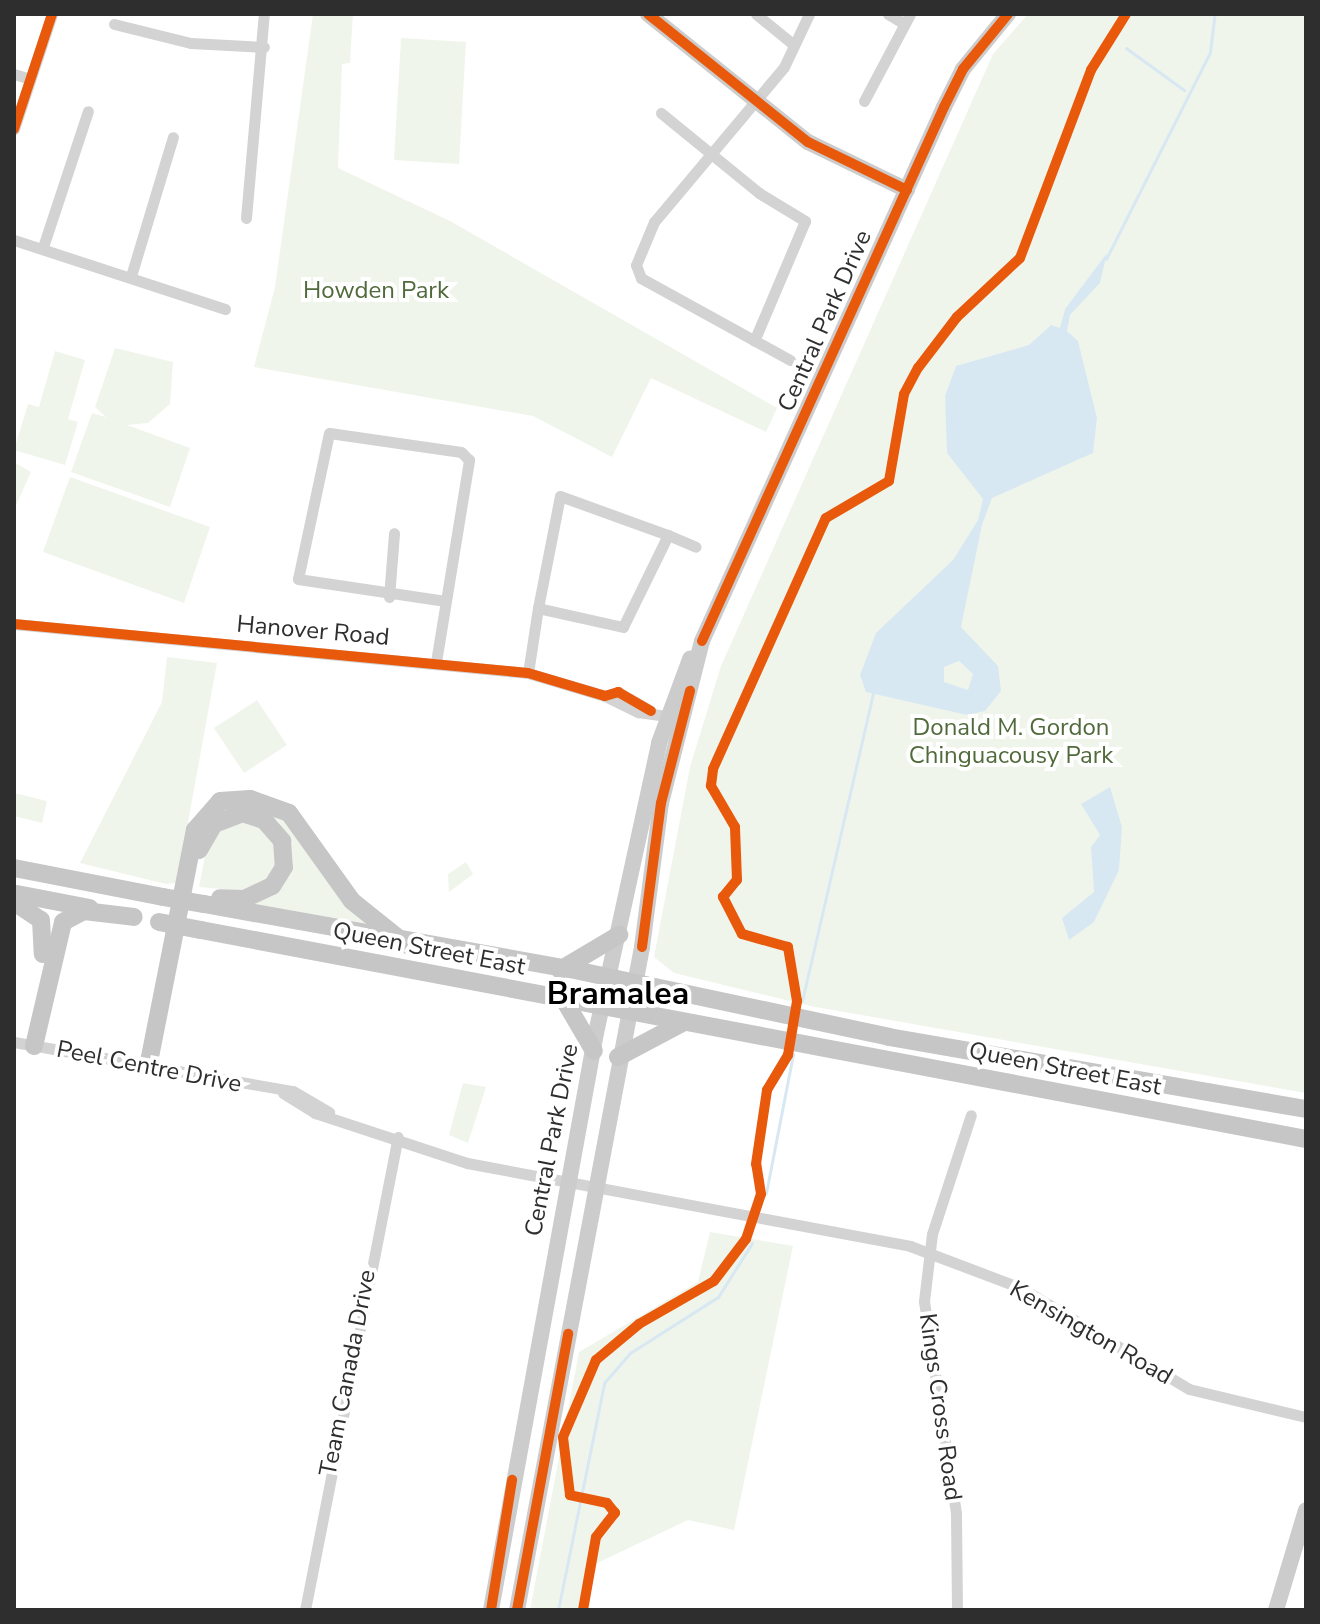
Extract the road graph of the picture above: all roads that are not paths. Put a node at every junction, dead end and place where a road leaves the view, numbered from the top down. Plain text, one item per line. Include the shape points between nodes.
1 (52, 14) edge
2 (264, 14) edge
3 (648, 14) edge
4 (756, 14) edge
5 (809, 14) edge
6 (888, 14) edge
7 (1008, 14) edge
8 (906, 19) edge
9 (114, 24) dead end
10 (794, 45) junction
11 (264, 47) junction
12 (14, 74) edge
13 (30, 79) junction
14 (864, 101) dead end
15 (758, 102) junction
16 (88, 111) dead end
17 (661, 113) dead end
18 (14, 129) edge
19 (173, 137) dead end
20 (711, 155) junction
21 (907, 190) junction
22 (246, 218) dead end
23 (14, 240) edge
24 (43, 247) junction
25 (131, 276) junction
26 (225, 309) dead end
27 (754, 341) junction
28 (790, 360) dead end
29 (394, 533) dead end
30 (668, 535) junction
31 (696, 547) dead end
32 (389, 597) junction
33 (445, 601) junction
34 (538, 608) junction
35 (14, 624) edge
36 (436, 662) junction
37 (528, 673) junction
38 (676, 717) junction
39 (14, 868) edge
40 (14, 894) edge
41 (14, 902) edge
42 (204, 904) junction
43 (134, 917) junction
44 (619, 935) junction
45 (407, 945) junction
46 (560, 970) junction
47 (610, 977) junction
48 (634, 983) junction
49 (563, 998) junction
50 (603, 1003) junction
51 (628, 1008) junction
52 (682, 1023) junction
53 (24, 1044) edge
54 (594, 1051) junction
55 (618, 1057) junction
56 (153, 1068) junction
57 (1306, 1109) edge
58 (971, 1115) dead end
59 (398, 1137) junction
60 (1306, 1139) edge
61 (570, 1183) junction
62 (595, 1188) junction
63 (929, 1252) junction
64 (547, 1299) junction
65 (568, 1334) junction
66 (1306, 1417) edge
67 (1306, 1510) edge
68 (1301, 1547) edge
69 (305, 1610) edge
70 (491, 1610) edge
71 (517, 1610) edge
72 (957, 1610) edge
73 (1276, 1610) edge

1 - 13 street
2 - 11 street
3 - 15 street
4 - 10 street
5 - 10 street
6 - 8 street
7 - 21 street, Central Park Drive via 963,69
8 - 14 street
9 - 11 street via 191,43
10 - 15 street
11 - 22 street
12 - 13 street
13 - 18 street
15 - 20 street
15 - 21 street via 808,142
16 - 24 street
17 - 20 street
19 - 25 street
20 - 27 street via 805,221
20 - 27 street via 654,222 636,272
21 - 38 street, Central Park Drive via 702,641
23 - 24 street
24 - 25 street
25 - 26 street
27 - 28 street
29 - 32 street
30 - 31 street
30 - 34 street via 623,627
30 - 34 street via 565,492
32 - 33 street
32 - 33 street via 298,579 329,433 461,452 469,460
33 - 36 street
34 - 37 street
35 - 36 street, Hanover Road
36 - 37 street, Hanover Road
37 - 38 street, Hanover Road via 605,696 618,692 651,711
38 - 44 street, Central Park Drive
38 - 48 street, Central Park Drive
39 - 42 main road, Queen Street East, bridge
40 - 43 main road, Queen Street East
41 - 53 main road via 36,911 46,937
42 - 45 main road, Queen Street East
42 - 56 main road via 254,897 277,881 284,847 264,820 227,815 200,842
43 - 49 main road, Queen Street East, bridge
43 - 53 main road via 84,911 63,922
44 - 46 main road
44 - 47 street, Central Park Drive
45 - 46 main road, Queen Street East
45 - 56 main road via 352,901 289,813 250,799 220,801 195,830
46 - 47 main road, Queen Street East
47 - 48 main road, Queen Street East
47 - 50 street, Central Park Drive
48 - 51 street, Central Park Drive
48 - 57 main road, Queen Street East via 889,1037
49 - 50 main road, Queen Street East
49 - 54 main road
50 - 51 main road, Queen Street East
50 - 54 street, Central Park Drive
51 - 52 main road, Queen Street East
51 - 55 street, Central Park Drive
52 - 55 main road
52 - 60 main road, Queen Street East
53 - 56 street, Peel Centre Drive
54 - 61 street, Central Park Drive
55 - 62 street, Central Park Drive
56 - 59 street, Peel Centre Drive via 315,1100 329,1112
58 - 63 street, Kings Cross Road
59 - 61 street, Peel Centre Drive via 467,1163
59 - 69 street, Team Canada Drive
61 - 62 street, Peel Centre Drive
61 - 64 street, Central Park Drive
62 - 63 street, Kensington Road
62 - 65 street, Central Park Drive
63 - 66 street, Kensington Road via 1021,1288 1189,1389
63 - 72 street, Kings Cross Road via 926,1327 956,1513
64 - 65 street
64 - 70 street, Central Park Drive
65 - 71 street, Central Park Drive
67 - 68 street
68 - 73 street

